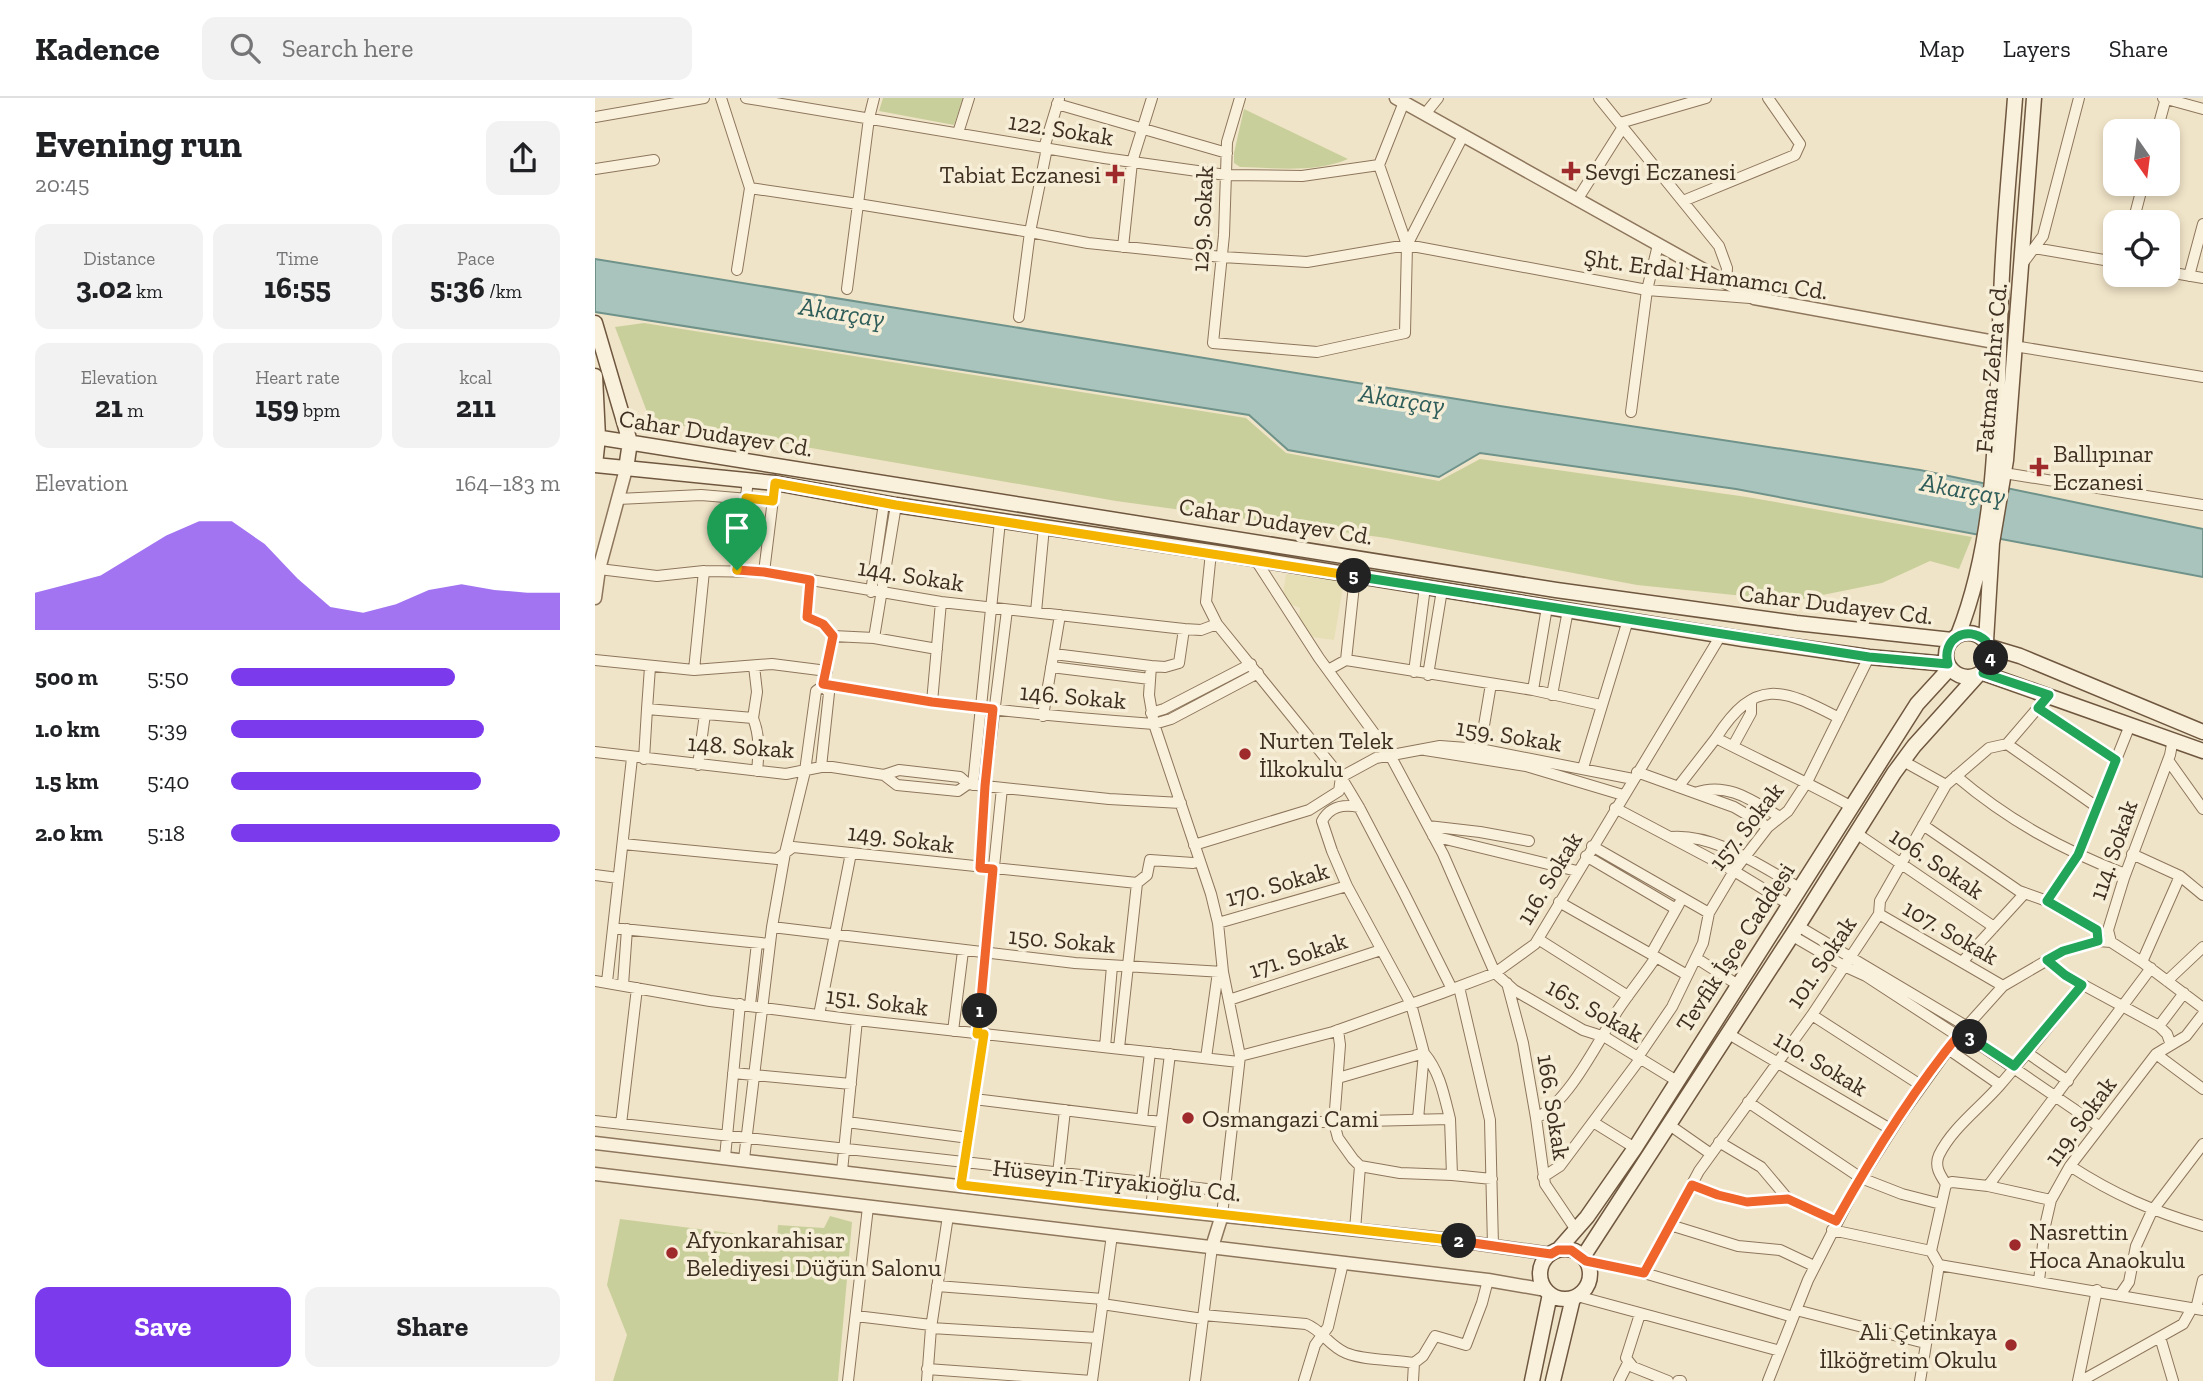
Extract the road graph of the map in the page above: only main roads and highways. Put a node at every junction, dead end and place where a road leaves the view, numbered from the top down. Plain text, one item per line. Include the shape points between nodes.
1 (2015, 98) edge
2 (2034, 98) edge
3 (595, 324) edge
4 (2007, 345) junction
5 (595, 376) edge
6 (596, 437) edge
7 (630, 442) junction
8 (595, 465) edge
9 (626, 469) junction
10 (1987, 542) junction
11 (1955, 638) junction
12 (1988, 644) junction
13 (1949, 666) junction
14 (1980, 674) junction
15 (2203, 732) edge
16 (2203, 751) edge
17 (1759, 953) junction
18 (1773, 962) junction
19 (1554, 1252) junction
20 (1585, 1259) junction
21 (1548, 1292) junction
22 (1575, 1297) junction
23 (1532, 1381) edge
24 (1553, 1381) edge

1 - 4 main road, Fatma Zehra Cd. via 2001,298
2 - 4 main road, Fatma Zehra Cd. via 2023,263
3 - 7 main road
4 - 10 main road, Fatma Zehra Cd. via 2000,480
5 - 6 main road
6 - 7 main road, Cahar Dudayev Cd.
6 - 8 main road
7 - 9 main road
7 - 11 main road, Cahar Dudayev Cd. via 1556,590 1796,623
8 - 9 main road, Cahar Dudayev Cd.
9 - 13 main road, Cahar Dudayev Cd. via 775,483 1721,635
10 - 11 main road, Fatma Zehra Cd.
10 - 12 main road, Fatma Zehra Cd.
11 - 12 main road via 1973,633
11 - 13 main road via 1946,651
12 - 14 main road via 1990,661
12 - 15 main road
13 - 14 main road via 1962,677
13 - 17 main road, Tevfik İşce Caddesi via 1917,704
14 - 16 main road
14 - 18 main road, Tevfik İşce Caddesi via 1903,761
17 - 18 main road
17 - 19 main road, Tevfik İşce Caddesi via 1635,1148 1587,1217
18 - 20 main road, Tevfik İşce Caddesi
19 - 20 main road, Hüseyin Tiryakioğlu Cd. via 1571,1250
19 - 21 main road via 1541,1267
20 - 22 main road via 1590,1276 1584,1291
21 - 22 main road via 1561,1298
21 - 23 main road
22 - 24 main road

